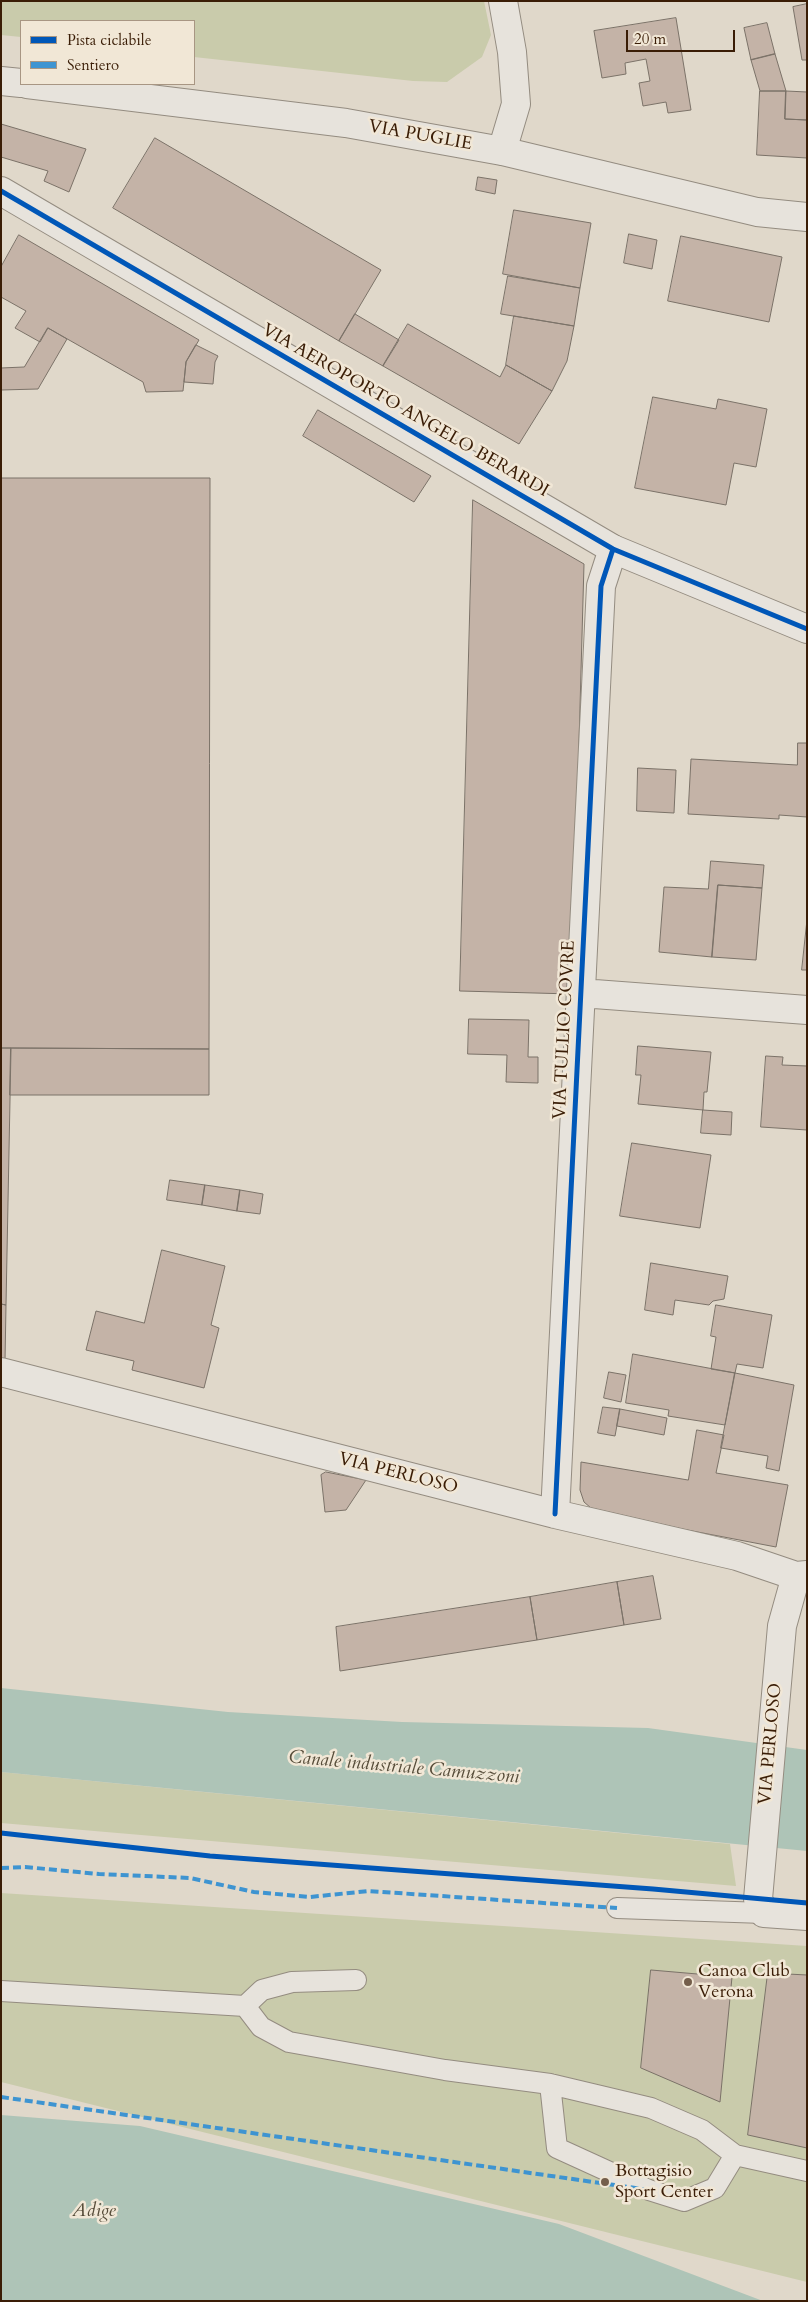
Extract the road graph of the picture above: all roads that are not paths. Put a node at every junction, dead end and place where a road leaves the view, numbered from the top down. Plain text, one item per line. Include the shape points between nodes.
1 (503, 1) edge
2 (1, 81) edge
3 (20, 83) edge
4 (35, 85) edge
5 (502, 151) junction
6 (1, 191) edge
7 (807, 218) edge
8 (613, 549) junction
9 (807, 629) edge
10 (581, 993) junction
11 (807, 1010) edge
12 (1, 1372) edge
13 (555, 1514) junction
14 (801, 1575) edge
15 (616, 1908) dead end
16 (764, 1913) junction
17 (807, 1916) edge
18 (356, 1980) dead end
19 (1, 1992) edge
20 (245, 2006) junction
21 (550, 2084) junction
22 (735, 2155) junction
23 (807, 2171) edge

1 - 5 street via 512,52 516,104
2 - 3 street
4 - 5 street, VIA PUGLIE via 346,123
5 - 7 street, VIA PUGLIE via 756,212
6 - 8 street, VIA AEROPORTO ANGELO BERARDI
8 - 9 street, VIA AEROPORTO ANGELO BERARDI
8 - 10 street, VIA TULLIO COVRE via 601,586
10 - 11 street
10 - 13 street, VIA TULLIO COVRE
12 - 13 street, VIA PERLOSO
13 - 14 street, VIA PERLOSO via 736,1556
14 - 16 street, VIA PERLOSO via 782,1626 759,1878 758,1899
15 - 16 lane
16 - 17 street
18 - 20 lane via 292,1982 262,1990
19 - 20 lane
20 - 21 lane via 261,2027 290,2042 445,2070
21 - 22 lane via 651,2108 702,2130
21 - 22 lane via 557,2148 649,2190 684,2201 715,2188
22 - 23 lane

